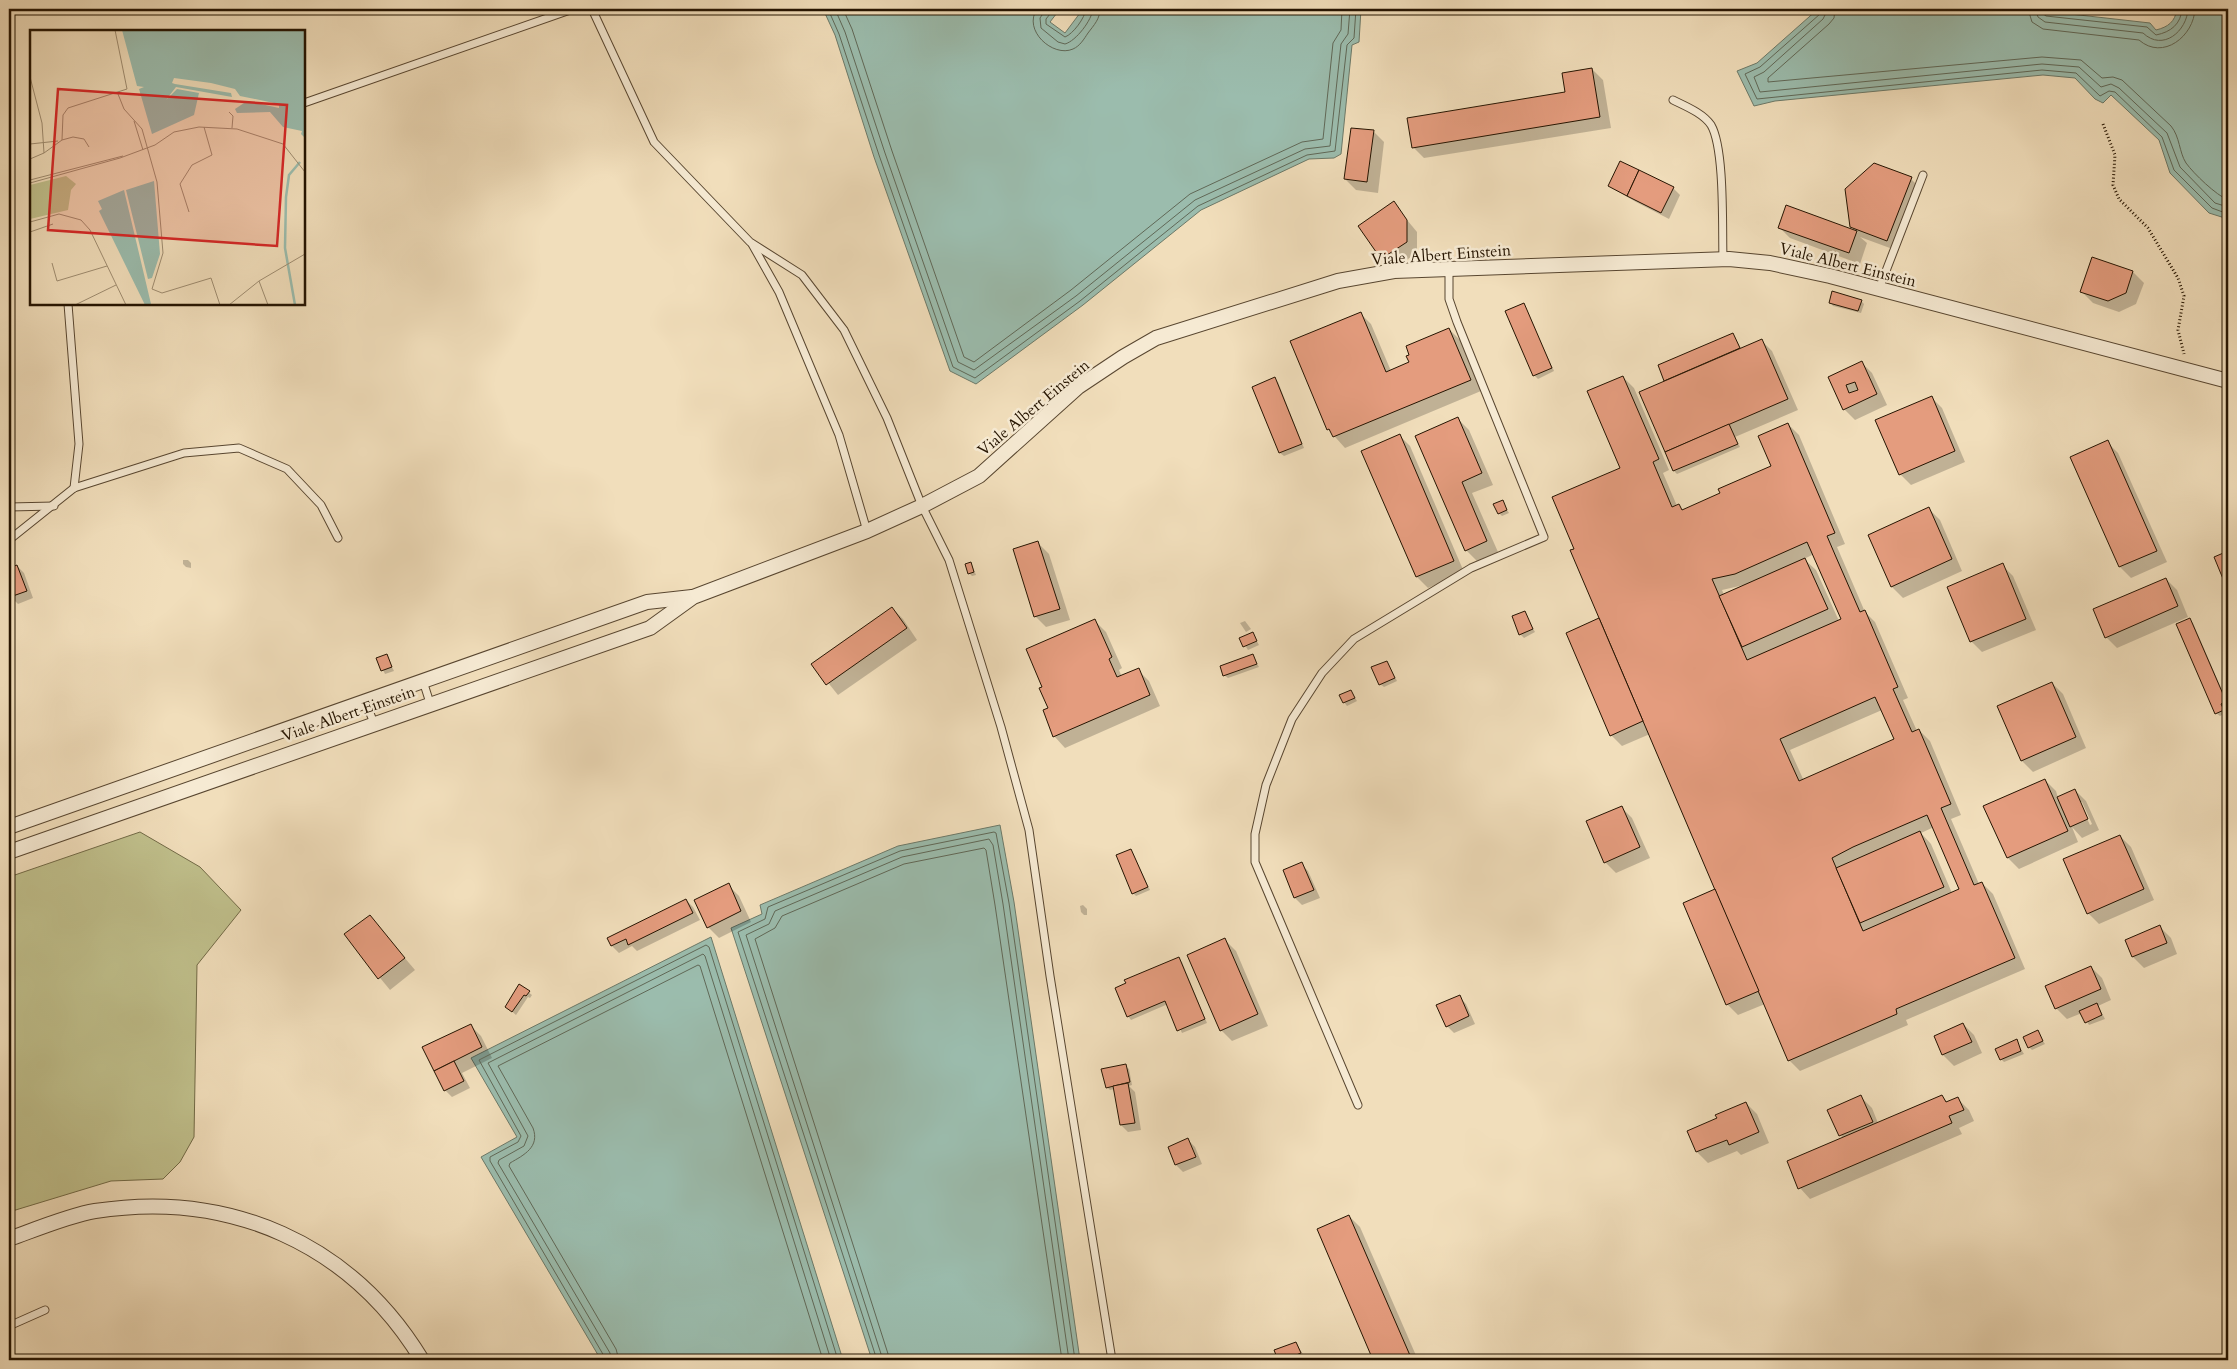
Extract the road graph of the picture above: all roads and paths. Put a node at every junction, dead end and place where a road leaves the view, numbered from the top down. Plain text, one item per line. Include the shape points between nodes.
1 (573, 9) edge
2 (592, 9) edge
3 (1673, 100) dead end
4 (305, 103) edge
5 (2103, 124) dead end
6 (1923, 175) dead end
7 (750, 242) junction
8 (1723, 259) junction
9 (1449, 269) junction
10 (1879, 289) junction
11 (68, 305) edge
12 (2189, 371) junction
13 (2228, 380) edge
14 (74, 488) junction
15 (54, 506) junction
16 (922, 506) junction
17 (9, 507) edge
18 (867, 530) junction
19 (338, 538) dead end
20 (9, 540) edge
21 (693, 597) junction
22 (423, 681) junction
23 (365, 701) junction
24 (430, 704) junction
25 (374, 723) junction
26 (9, 827) edge
27 (9, 852) edge
28 (1358, 1105) dead end
29 (9, 1238) edge
30 (45, 1310) dead end
31 (9, 1326) edge
32 (422, 1360) edge
33 (1112, 1360) edge

1 - 4 lane
2 - 7 lane via 654,142
3 - 8 lane via 1693,110 1711,125 1720,162
5 - 12 path via 2115,155 2113,185 2119,199 2148,228 2178,278 2184,296 2178,330
6 - 10 lane
7 - 16 lane via 802,275 844,330 887,418
7 - 18 lane via 779,292 839,435
8 - 9 street, Viale Albert Einstein
8 - 10 street, Viale Albert Einstein via 1770,263
9 - 16 street, Viale Albert Einstein via 1394,271 1338,281 1156,338 1078,387 979,476
9 - 28 lane via 1449,299 1457,322 1544,537 1471,568 1354,640 1322,673 1292,719 1266,785 1255,834 1255,862
10 - 12 street, Viale Albert Einstein
11 - 14 lane via 79,444
12 - 13 street, Viale Albert Einstein
14 - 15 lane
14 - 19 lane via 184,453 240,448 286,469 321,505
15 - 17 lane
15 - 20 lane
16 - 18 street, Viale Albert Einstein
16 - 33 lane via 949,560 1002,727 1029,830
18 - 21 street, Viale Albert Einstein
21 - 22 street, Viale Albert Einstein via 647,602
21 - 24 street, Viale Albert Einstein via 650,628
22 - 23 street, Viale Albert Einstein
22 - 24 lane
23 - 25 lane
23 - 26 street, Viale Albert Einstein
24 - 25 street, Viale Albert Einstein
25 - 27 street, Viale Albert Einstein
29 - 32 street via 94,1211 153,1205 204,1209 261,1224 319,1252 368,1291 410,1340
30 - 31 lane

